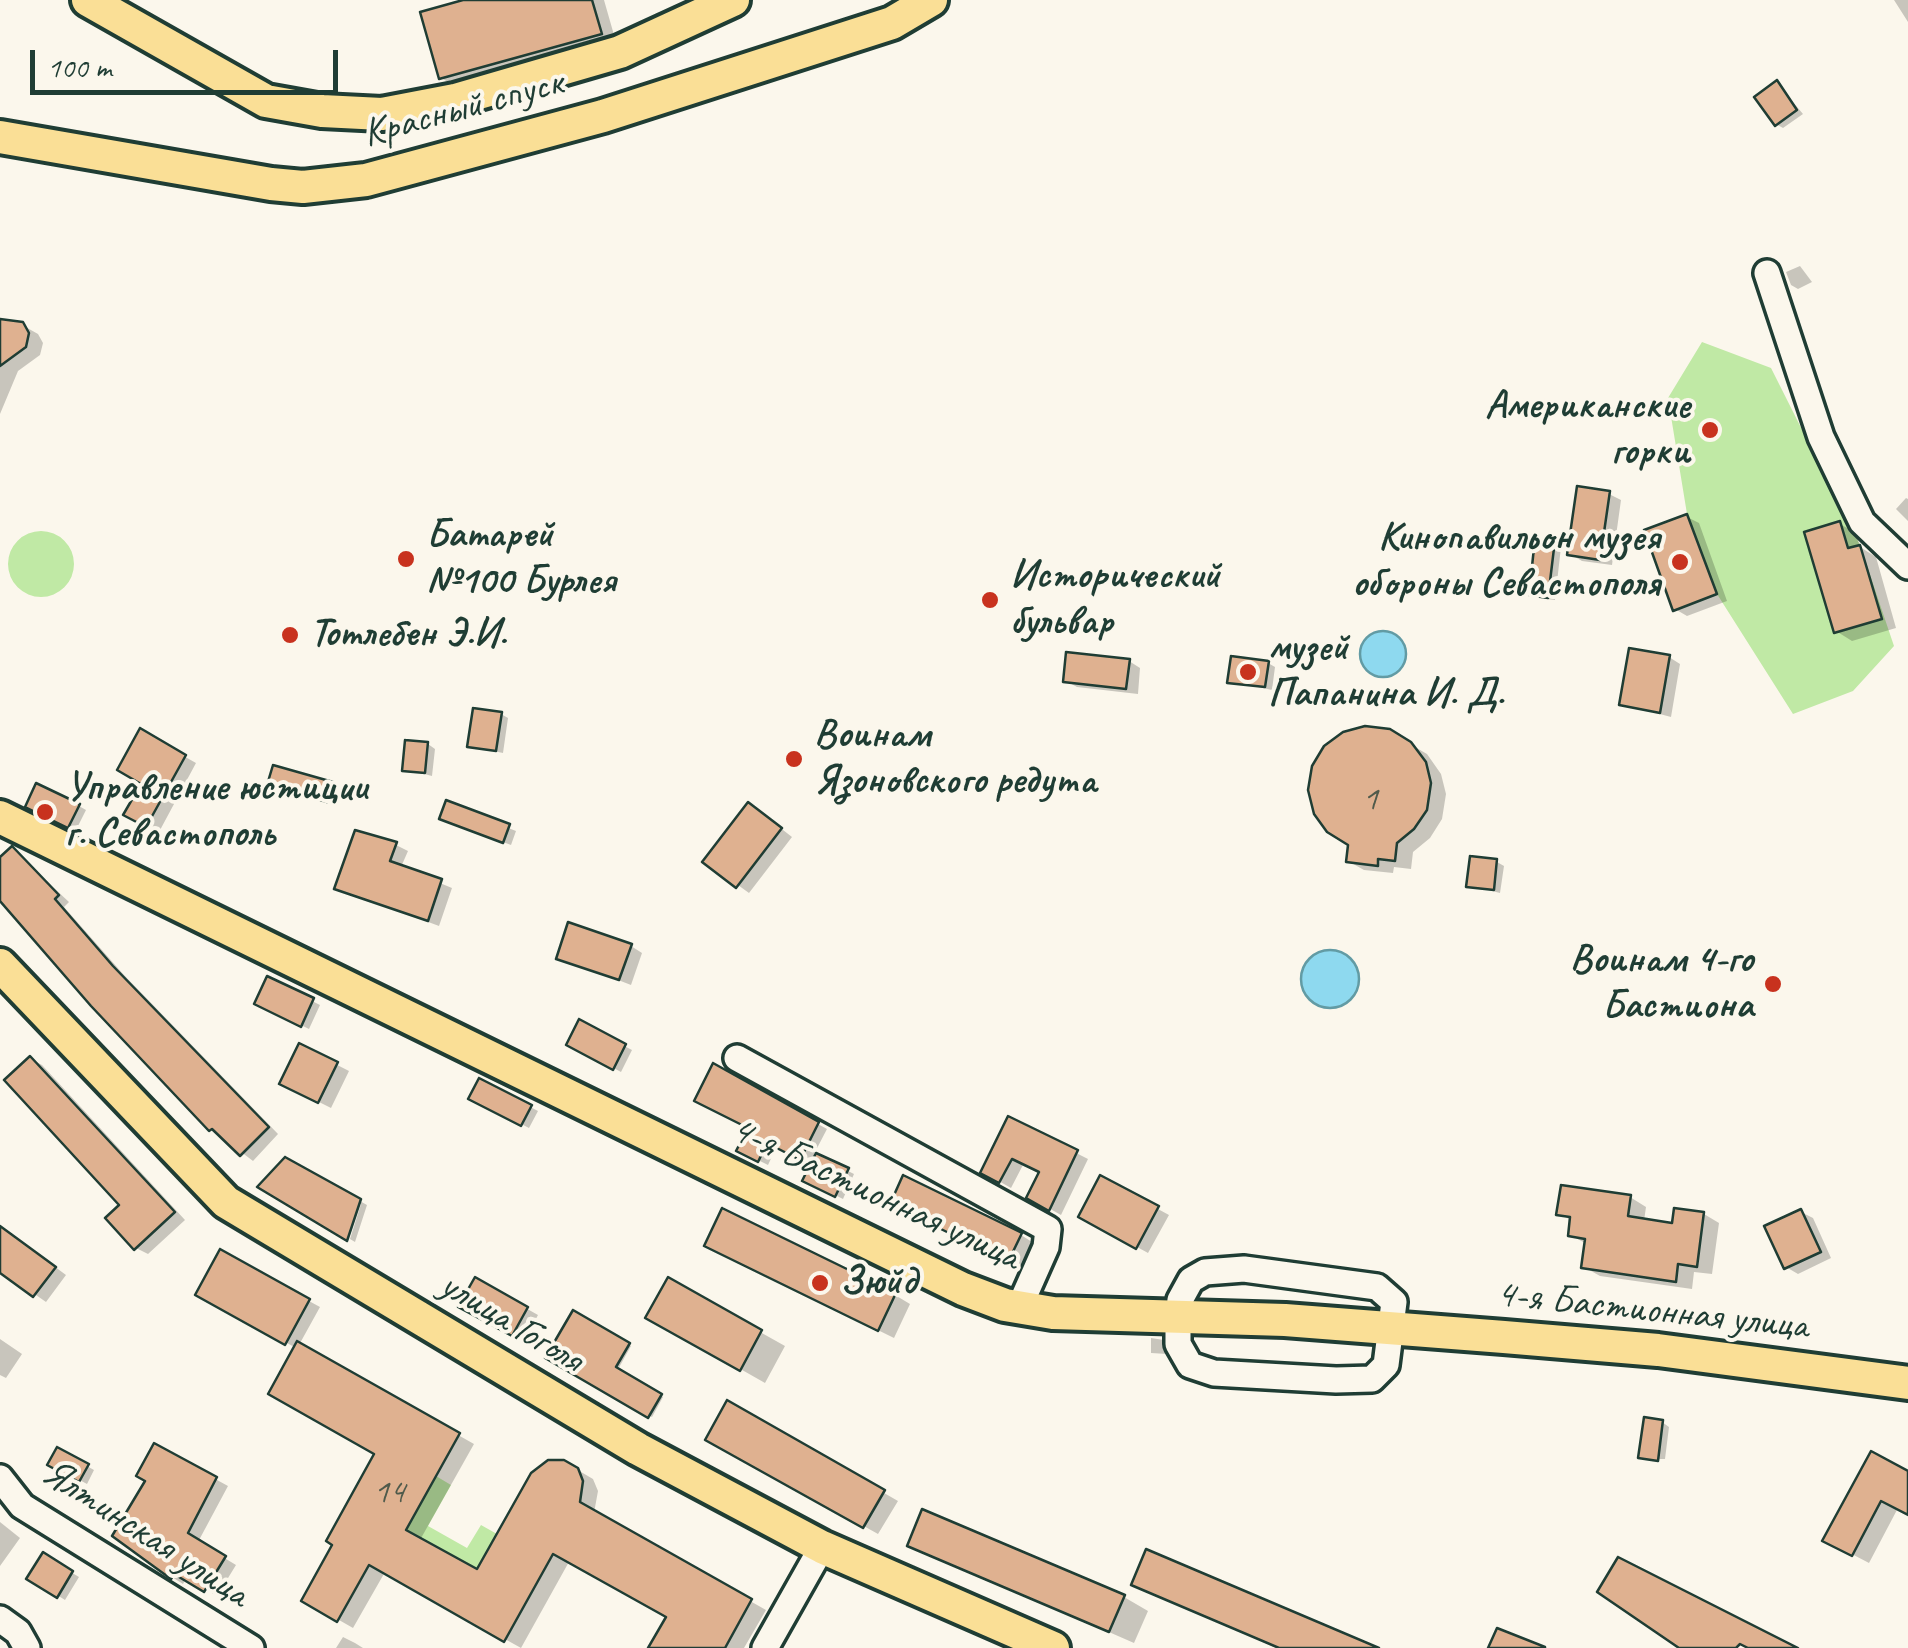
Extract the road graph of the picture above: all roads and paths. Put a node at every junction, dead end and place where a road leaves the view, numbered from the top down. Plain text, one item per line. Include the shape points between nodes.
1 (88, 0) edge
2 (733, 0) edge
3 (931, 0) edge
4 (0, 137) edge
5 (1768, 273) dead end
6 (1908, 566) edge
7 (0, 817) edge
8 (0, 965) edge
9 (737, 1058) dead end
10 (1019, 1308) junction
11 (1178, 1317) junction
12 (1394, 1330) junction
13 (1908, 1383) edge
14 (0, 1478) edge
15 (822, 1548) junction
16 (0, 1619) edge
17 (27, 1648) edge
18 (251, 1648) edge
19 (766, 1648) edge
20 (1053, 1648) edge

1 - 2 main road via 266,101 382,114 604,57
3 - 4 main road, Красный спуск via 892,23 639,104 366,180 272,184
5 - 6 street via 1837,471 1862,522
7 - 10 main road, 4-я Бастионная улица via 963,1290
8 - 15 main road, улица Гоголя via 226,1202 638,1449
9 - 10 street via 1048,1229
10 - 11 main road, 4-я Бастионная улица
11 - 12 main road, 4-я Бастионная улица
11 - 12 street via 1191,1280 1244,1269 1377,1287 1394,1302
11 - 12 street via 1178,1344 1190,1365 1278,1377 1372,1379 1386,1365
12 - 13 main road, 4-я Бастионная улица via 1658,1350
14 - 18 street, Ялтинская улица via 22,1506
15 - 19 street
15 - 20 main road, улица Гоголя
16 - 17 street

